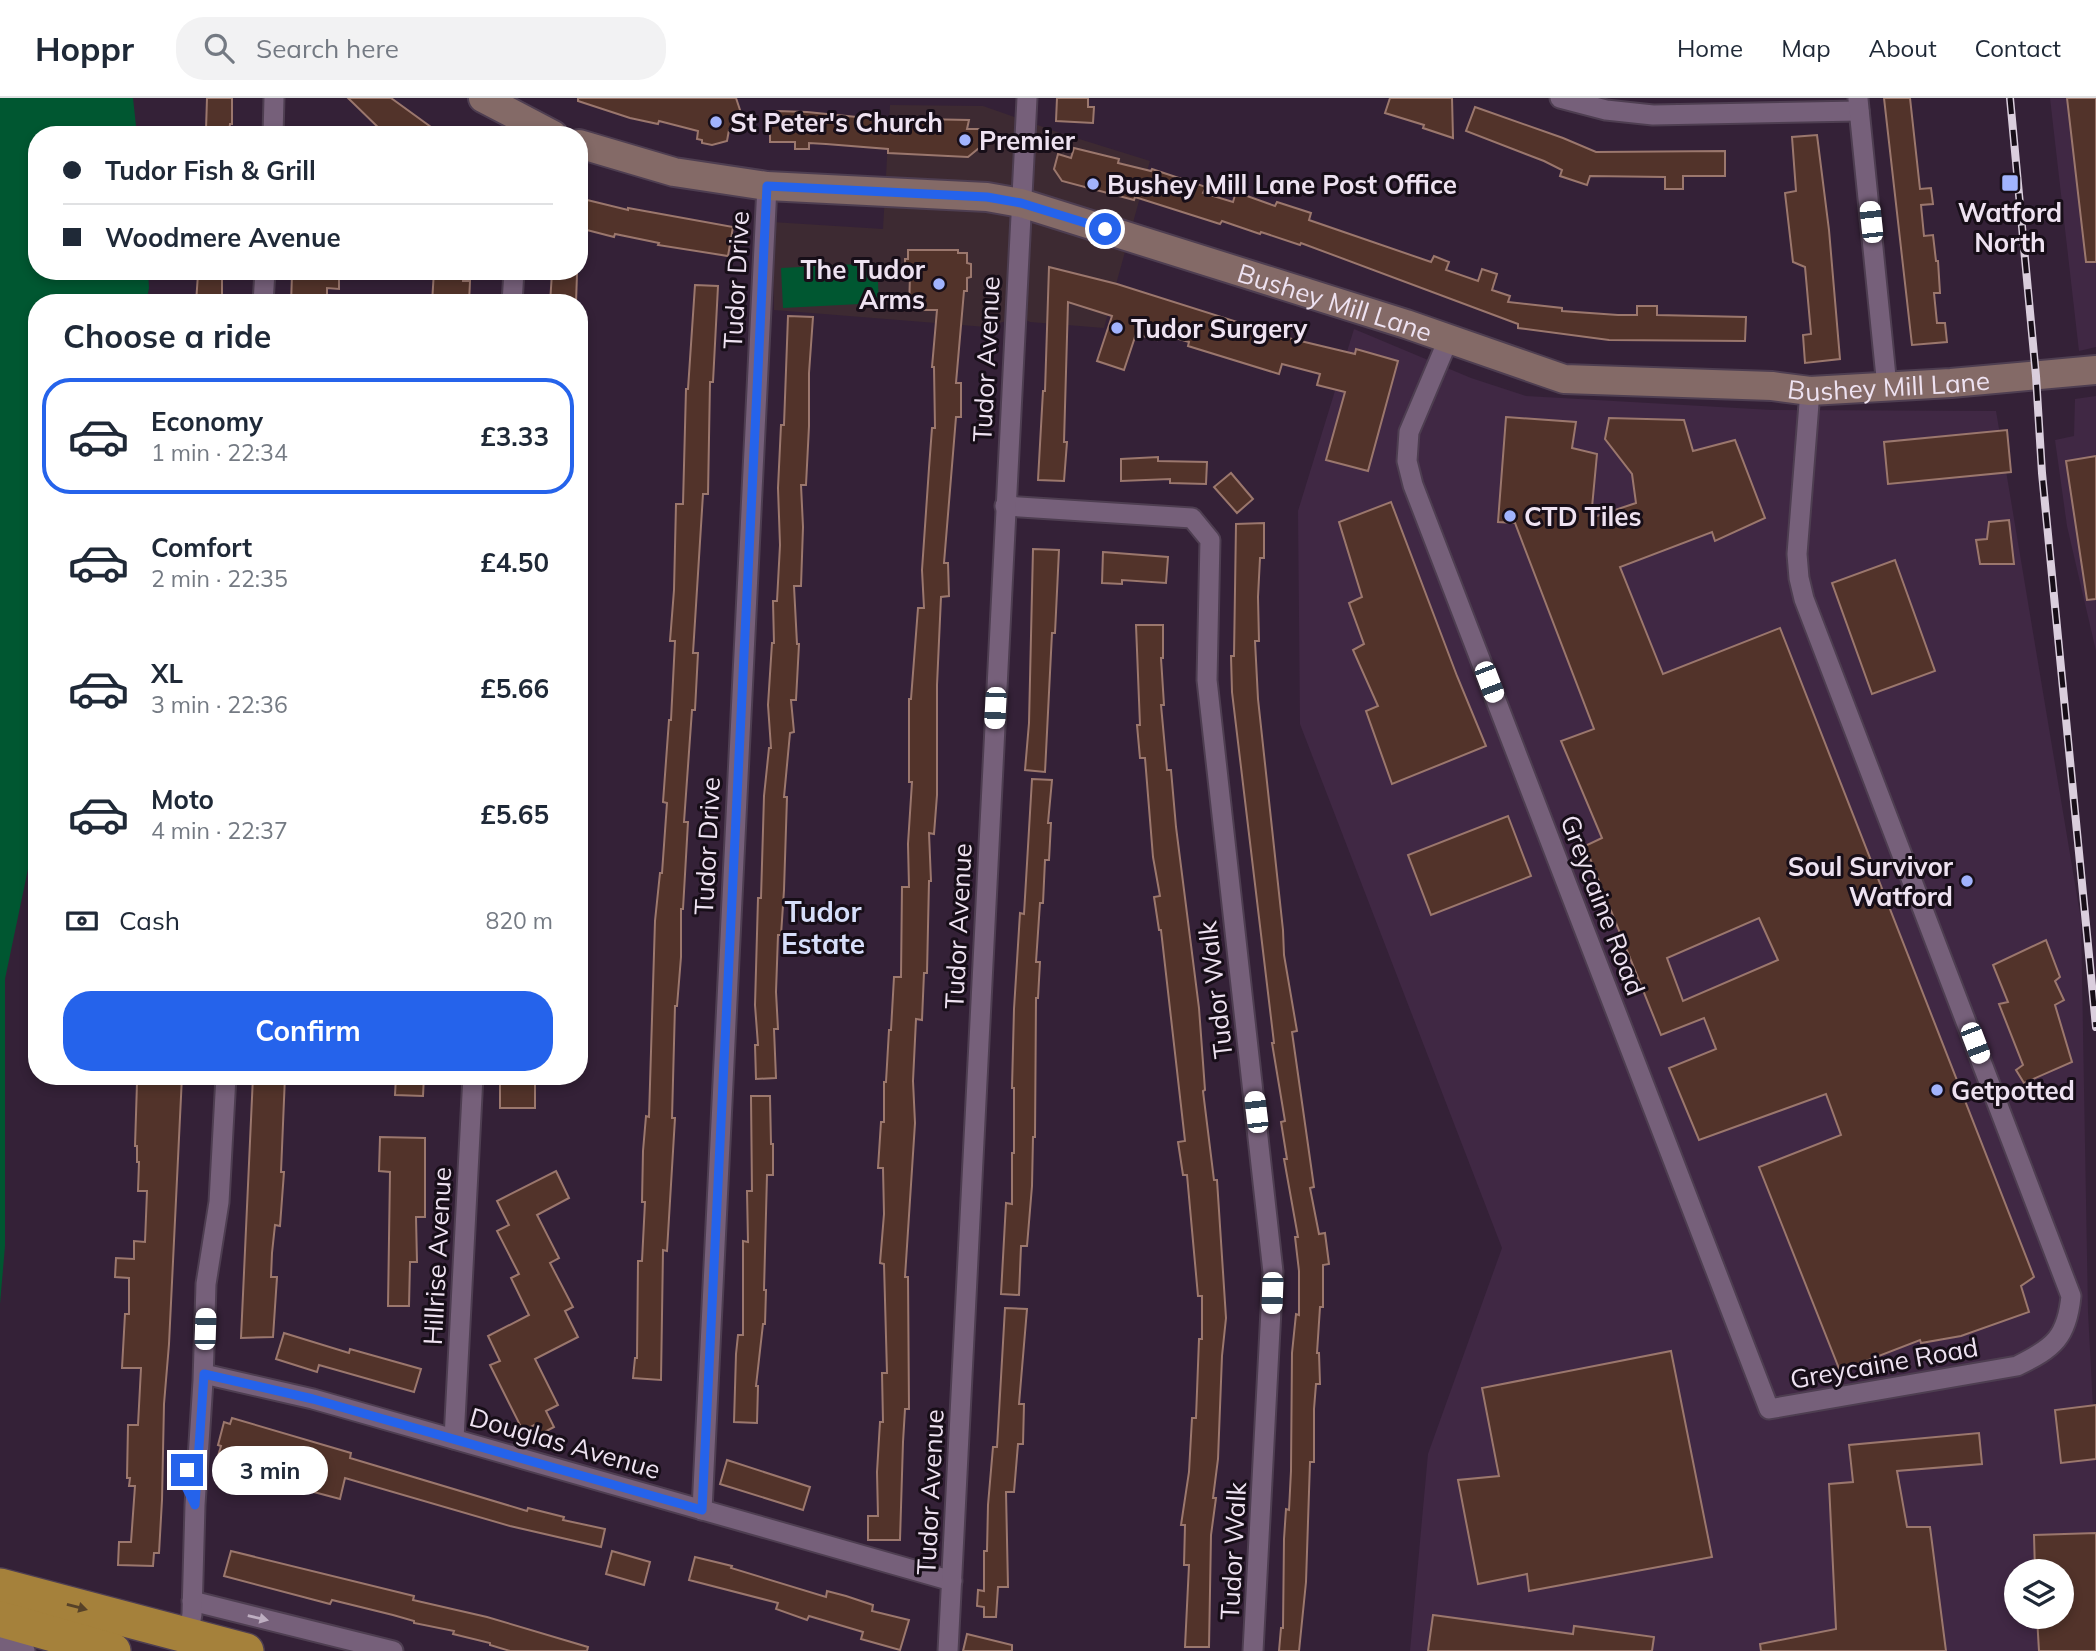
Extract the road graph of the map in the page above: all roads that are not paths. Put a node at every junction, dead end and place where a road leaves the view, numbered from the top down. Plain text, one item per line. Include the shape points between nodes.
1 (274, 98) edge
2 (483, 98) edge
3 (1027, 98) edge
4 (1560, 98) edge
5 (1606, 104) edge
6 (1859, 105) edge
7 (272, 126) edge
8 (536, 126) edge
9 (588, 147) edge
10 (767, 186) junction
11 (1021, 203) junction
12 (1448, 340) junction
13 (2096, 370) edge
14 (1887, 387) junction
15 (1810, 391) junction
16 (1004, 506) junction
17 (226, 1085) edge
18 (473, 1085) edge
19 (204, 1378) junction
20 (454, 1439) junction
21 (702, 1510) junction
22 (952, 1581) junction
23 (0, 1587) edge
24 (192, 1601) junction
25 (0, 1619) edge
26 (187, 1643) edge
27 (0, 1644) edge
28 (25, 1651) edge
29 (113, 1651) edge
30 (246, 1651) edge
31 (393, 1651) edge
32 (948, 1651) edge
33 (1253, 1651) edge

1 - 7 street
2 - 8 street
3 - 11 street, Tudor Avenue
4 - 5 street
5 - 6 street via 1653,115
6 - 14 street
9 - 10 street, Bushey Mill Lane via 674,172
10 - 11 street, Bushey Mill Lane via 987,197
10 - 21 street, Tudor Drive
11 - 12 street, Bushey Mill Lane
11 - 16 street, Tudor Avenue
12 - 15 street, Bushey Mill Lane via 1564,379
12 - 15 street, Greycaine Road via 1409,432 1407,461 1413,485 1769,1409 2017,1366 2058,1339 2069,1318 2071,1296 1804,599 1797,554
13 - 14 street, Bushey Mill Lane
14 - 15 street, Bushey Mill Lane
16 - 22 street, Tudor Avenue
16 - 33 street, Tudor Walk via 1192,518 1210,540 1206,680 1273,1272
17 - 19 street via 219,1202 206,1284
18 - 20 street, Hillrise Avenue
19 - 20 street, Douglas Avenue via 313,1399
19 - 24 street via 210,1399 209,1438 204,1496 195,1505
20 - 21 street, Douglas Avenue
21 - 22 street, Douglas Avenue
22 - 32 street, Tudor Avenue
23 -> 26 highway
24 - 26 street
24 -> 31 street
25 - 29 highway
26 - 30 highway
27 - 28 street

